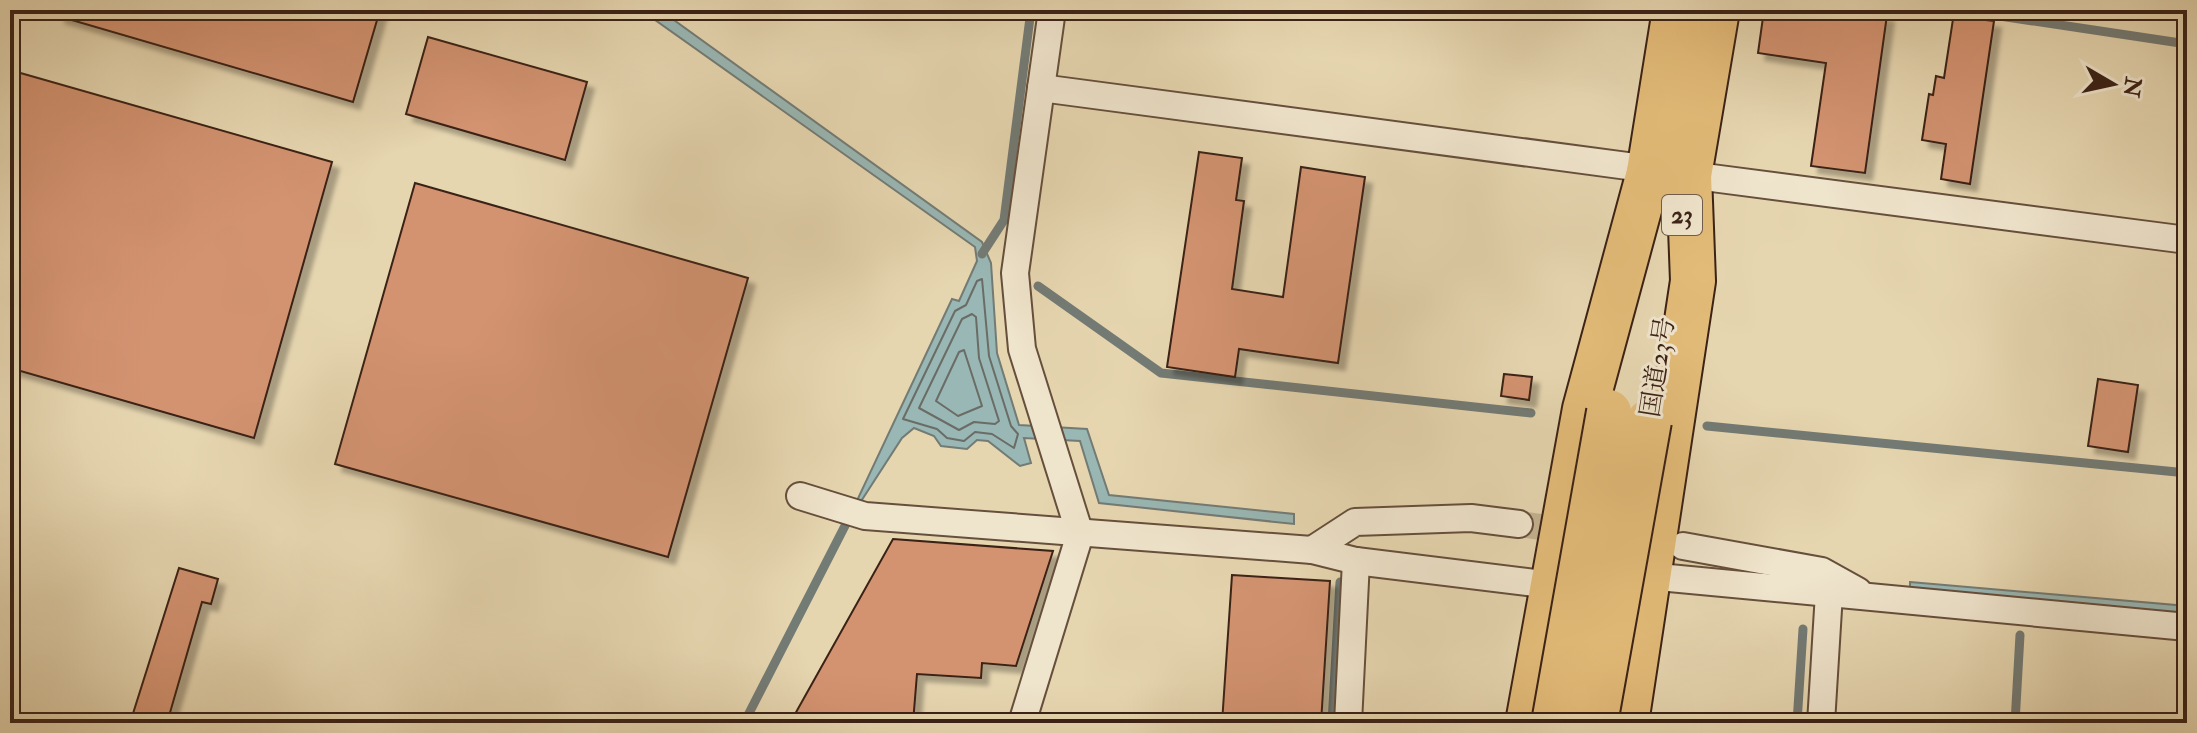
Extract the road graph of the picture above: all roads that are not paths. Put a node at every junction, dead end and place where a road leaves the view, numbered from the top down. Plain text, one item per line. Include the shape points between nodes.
1 (1052, 10) edge
2 (1675, 10) edge
3 (1717, 10) edge
4 (1041, 88) junction
5 (1669, 172) junction
6 (2187, 240) edge
7 (1629, 417) junction
8 (800, 496) dead end
9 (1519, 524) tunnel mouth
10 (1080, 534) junction
11 (1683, 546) dead end
12 (1312, 550) junction
13 (1356, 561) junction
14 (1648, 576) junction
15 (1551, 585) junction
16 (1829, 593) junction
17 (1869, 597) junction
18 (2187, 627) edge
19 (1022, 723) edge
20 (1348, 723) edge
21 (1528, 723) edge
22 (1554, 723) edge
23 (1595, 723) edge
24 (1626, 723) edge
25 (1821, 723) edge

1 - 4 street
2 - 5 highway, 国道23号 / 23
3 - 5 highway, 国道23号 / 23
4 - 5 street
4 - 10 street via 1015,273 1022,349
5 - 6 street
5 - 7 highway, 国道23号 / 23
5 - 14 highway via 1693,281
5 - 15 highway via 1585,409
7 - 22 highway, 国道23号 / 23, bridge
7 - 23 highway, 国道23号 / 23, bridge
8 - 10 street via 865,516
9 - 12 street via 1471,518 1355,522
10 - 12 street
10 - 19 street
11 - 17 street via 1822,571
12 - 13 street
13 - 15 street
13 - 20 street
14 - 16 street
14 - 24 highway
15 - 21 highway
16 - 17 street
16 - 25 street
17 - 18 street

